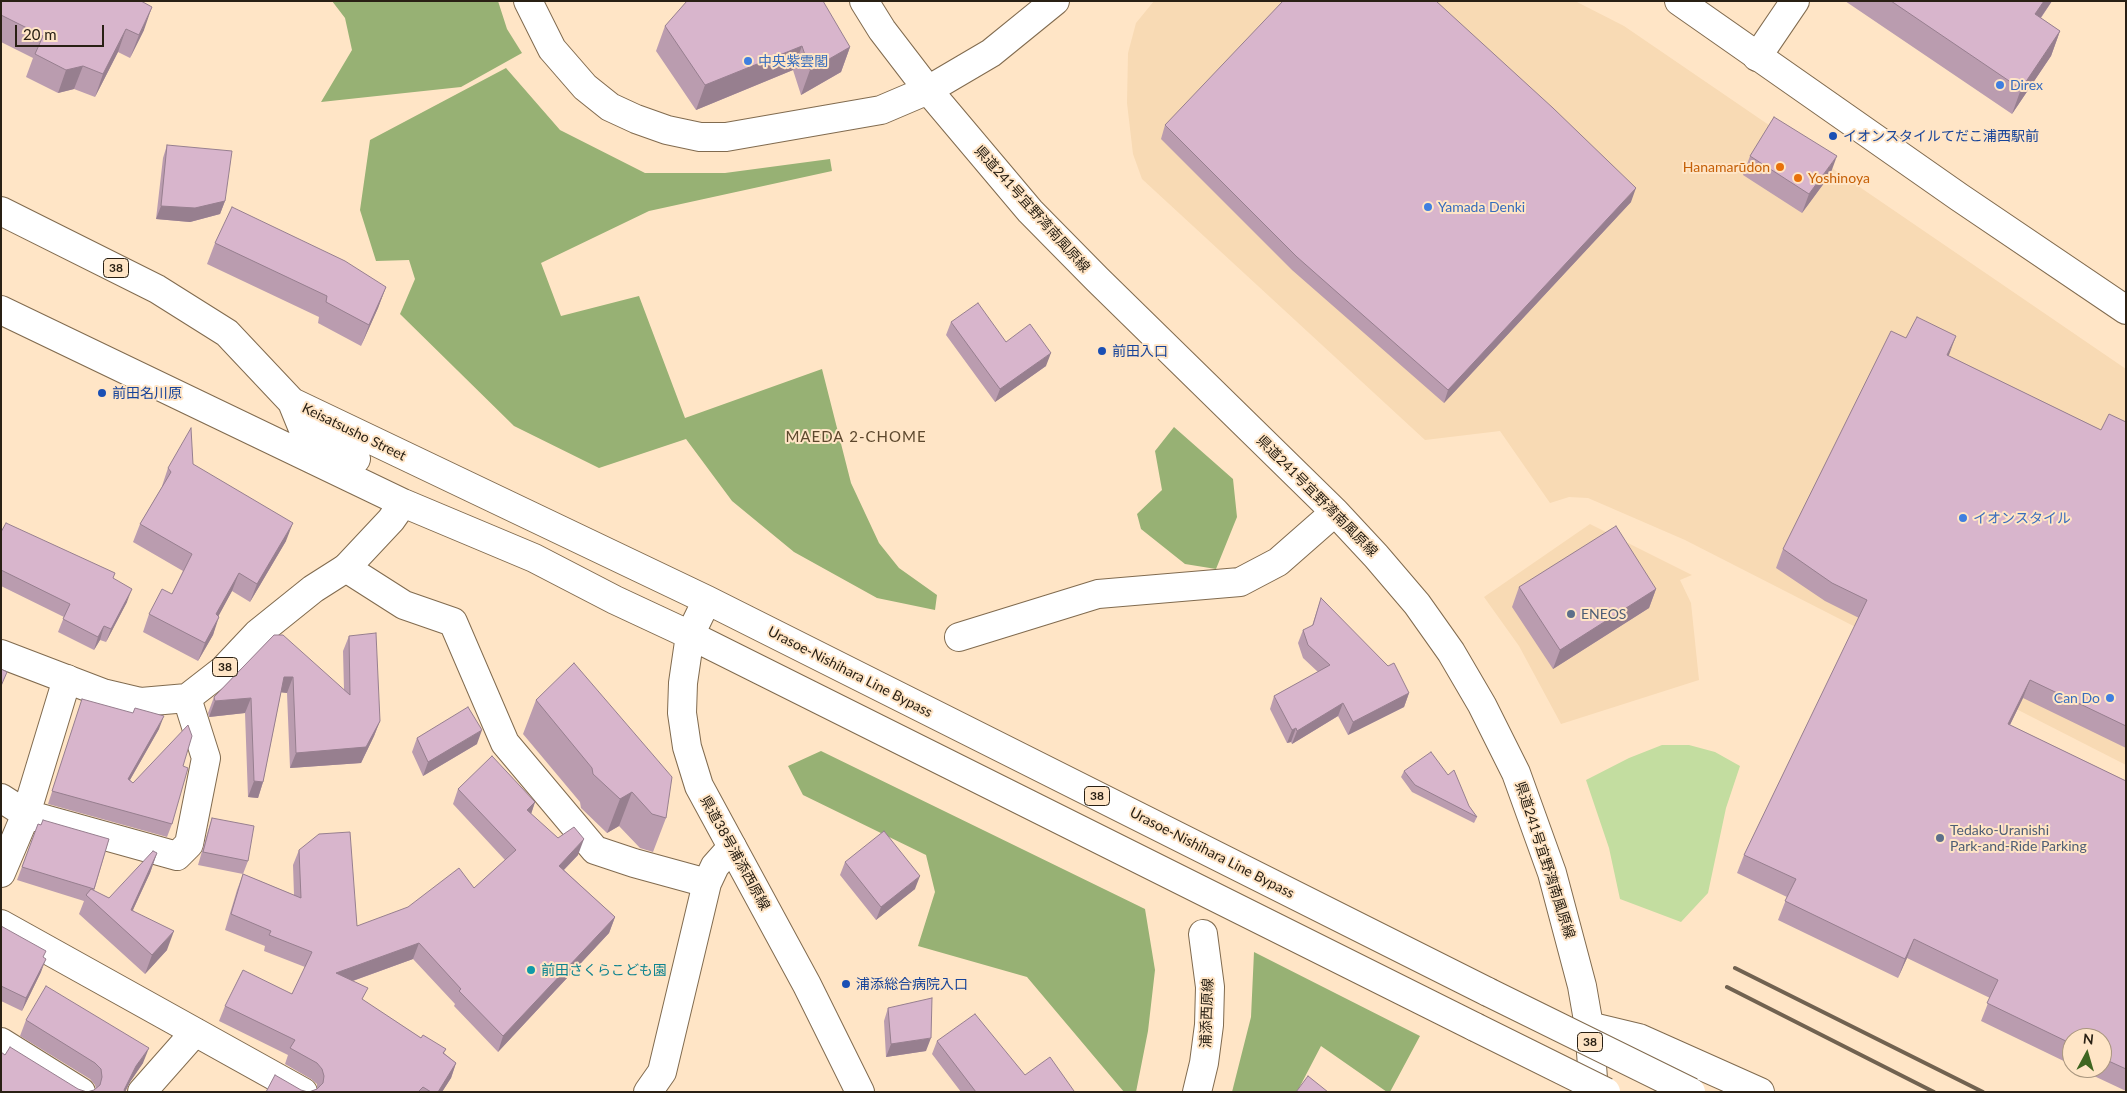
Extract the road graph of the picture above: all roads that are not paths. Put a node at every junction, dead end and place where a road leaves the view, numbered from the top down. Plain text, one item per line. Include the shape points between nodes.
1 (528, 1) edge
2 (864, 1) edge
3 (1055, 1) edge
4 (1679, 1) edge
5 (1795, 1) edge
6 (1757, 57) junction
7 (928, 90) junction
8 (1, 211) edge
9 (1, 310) edge
10 (2126, 310) edge
11 (292, 402) junction
12 (403, 503) junction
13 (1336, 512) junction
14 (346, 568) junction
15 (706, 600) junction
16 (690, 636) junction
17 (959, 638) dead end
18 (1, 654) edge
19 (67, 679) junction
20 (187, 698) junction
21 (1, 798) edge
22 (26, 814) junction
23 (732, 847) junction
24 (1, 873) edge
25 (707, 883) junction
26 (1, 924) edge
27 (1203, 934) dead end
28 (1589, 1026) junction
29 (195, 1032) junction
30 (1, 1042) edge
31 (81, 1092) edge
32 (142, 1092) edge
33 (303, 1092) edge
34 (648, 1092) edge
35 (860, 1092) edge
36 (1197, 1092) edge
37 (1594, 1092) edge
38 (1606, 1092) edge
39 (1691, 1092) edge
40 (1760, 1092) edge

1 - 7 main road via 552,49 585,87 627,115 683,134 726,137 881,110
2 - 7 main road, 県道241号宜野湾南風原線
3 - 7 main road via 991,53
4 - 6 main road
5 - 6 main road
6 - 10 main road
7 - 13 main road, 県道241号宜野湾南風原線 via 1072,255
8 - 11 main road, Keisatsusho Street / 38 via 157,289 227,333
9 - 12 main road
11 - 15 main road, Keisatsusho Street / 38
11 - 16 main road via 305,434 668,616
12 - 14 main road, 38
12 - 16 main road via 534,558
13 - 17 main road via 1278,562 1240,582 1098,594
13 - 28 main road, 県道241号宜野湾南風原線 via 1417,604 1451,652 1516,773 1552,872 1574,949
14 - 20 main road, 38 via 313,589 257,634 223,670
14 - 25 main road via 404,605 453,622 506,743 595,850
15 - 16 main road, 県道38号浦添西原線
15 - 39 main road, Urasoe-Nishihara Line Bypass / 38, bridge
16 - 23 main road, 県道38号浦添西原線 via 682,713 687,748 699,786
16 - 38 main road, bridge
18 - 19 main road
19 - 20 main road via 103,693 141,702
19 - 22 main road
20 - 22 main road via 206,758 189,844 177,856
21 - 22 main road
22 - 24 main road
23 - 25 main road via 715,866
23 - 35 main road, 県道38号浦添西原線 via 808,985
25 - 34 main road via 662,1072
26 - 29 main road
27 - 36 main road, 浦添西原線 via 1210,987 1209,1025
28 - 37 main road, 県道241号宜野湾南風原線
28 - 40 main road via 1639,1038
29 - 32 main road
29 - 33 main road
30 - 31 main road

